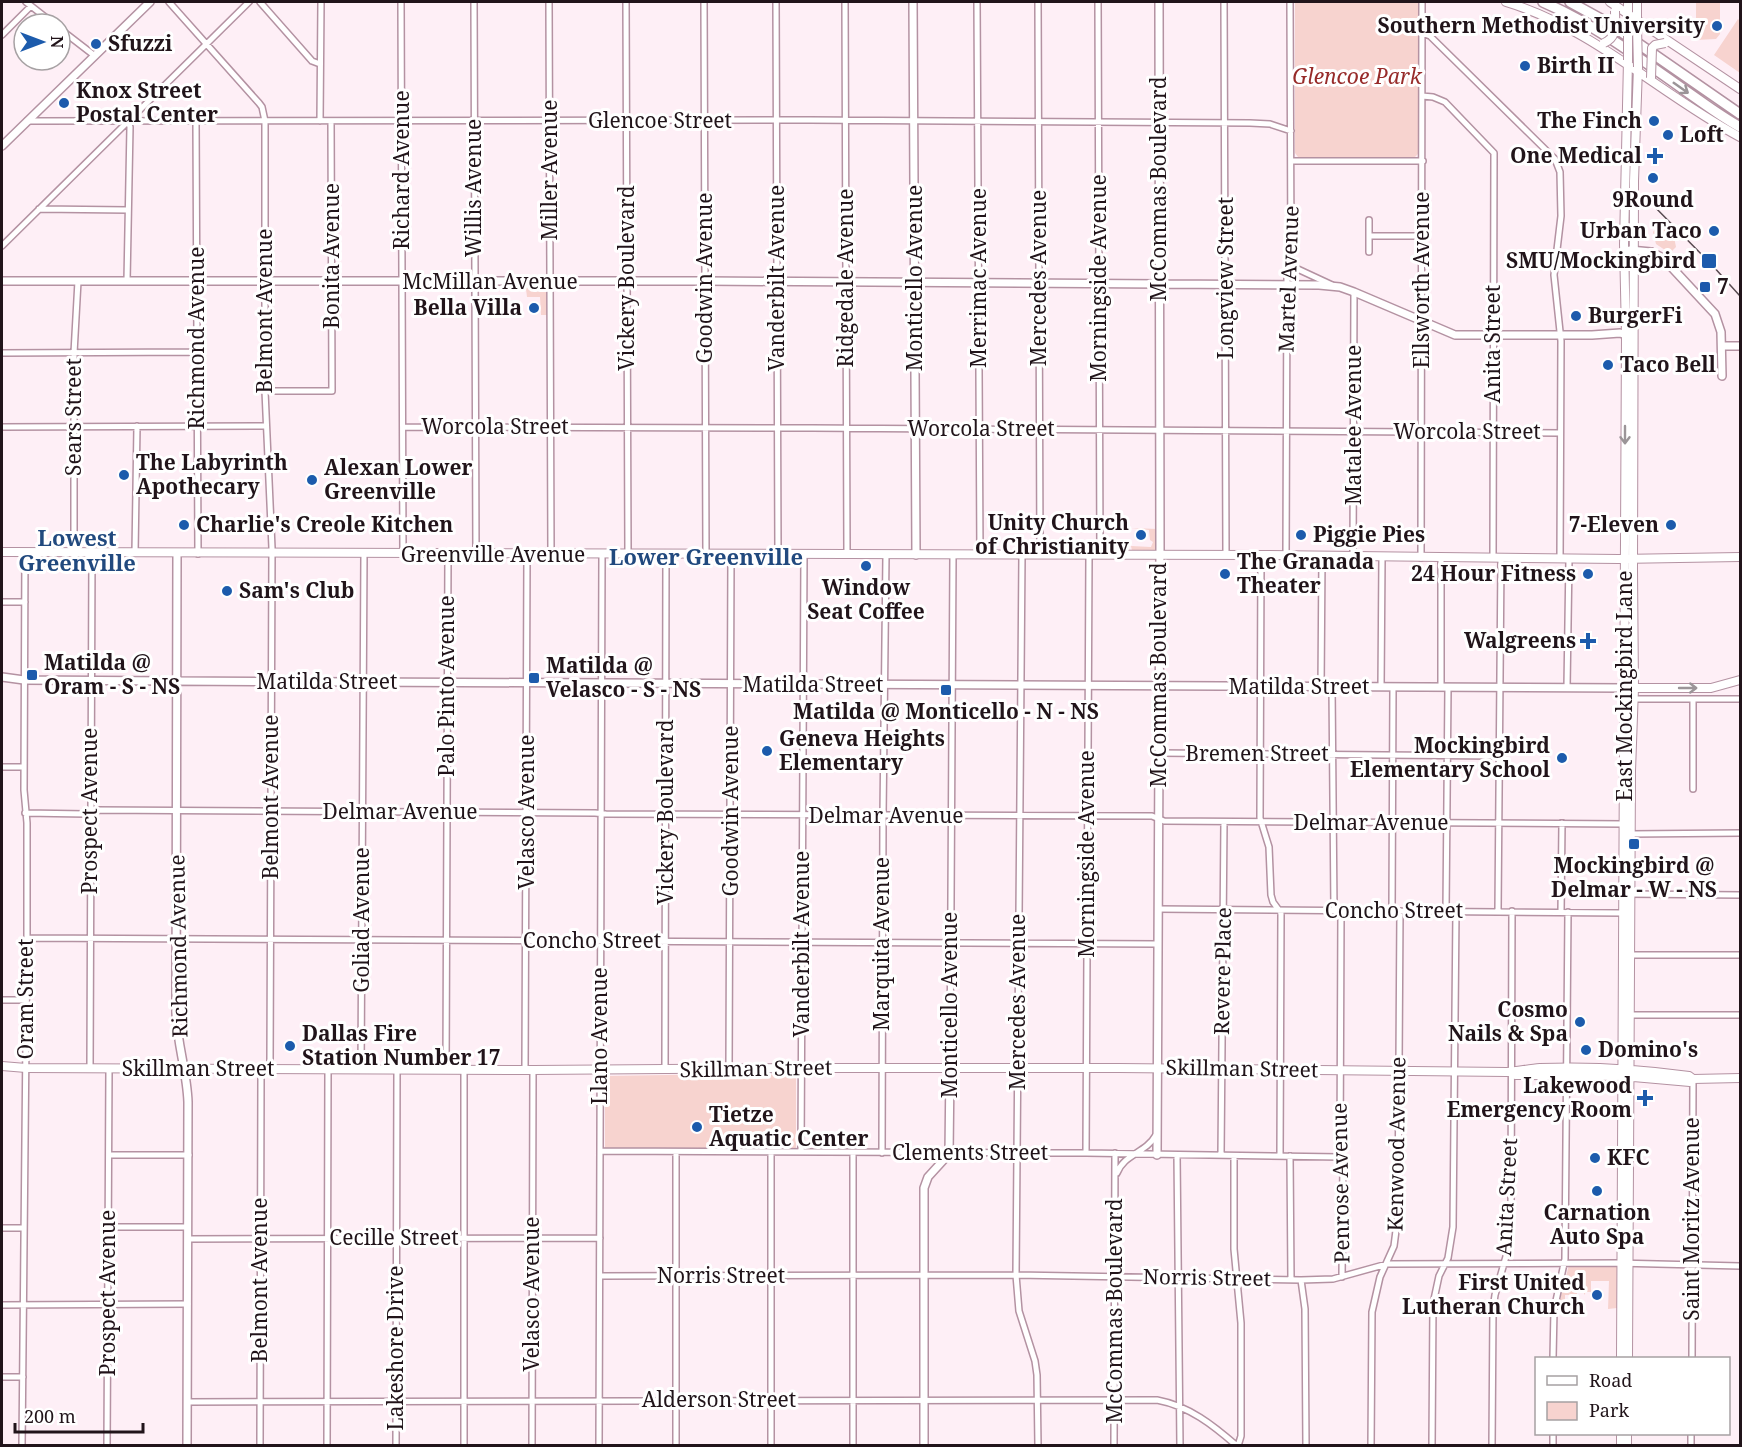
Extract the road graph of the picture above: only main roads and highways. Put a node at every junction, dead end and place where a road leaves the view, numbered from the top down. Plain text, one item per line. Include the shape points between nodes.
1 (1506, 2) edge
2 (1543, 2) edge
3 (1570, 2) edge
4 (1612, 2) edge
5 (1628, 2) edge
6 (1637, 2) edge
7 (1628, 13) junction
8 (1637, 23) junction
9 (1594, 44) junction
10 (1674, 44) junction
11 (1628, 63) junction
12 (1638, 70) junction
13 (1652, 80) junction
14 (1661, 89) junction
15 (1740, 89) edge
16 (1637, 110) junction
17 (1740, 114) edge
18 (1740, 127) edge
19 (1740, 137) edge
20 (1635, 147) junction
21 (1626, 148) junction
22 (1625, 211) junction
23 (1634, 211) junction
24 (1651, 252) road end
25 (1634, 266) junction
26 (1630, 286) junction
27 (2, 552) edge
28 (1740, 557) edge
29 (1629, 559) junction
30 (1740, 680) edge
31 (1624, 688) junction
32 (1634, 688) junction
33 (1627, 894) junction
34 (2, 1066) edge
35 (1626, 1072) junction
36 (1740, 1078) edge
37 (1625, 1263) junction
38 (1621, 1357) edge
39 (1628, 1357) edge

1 - 9 main road via 1540,14
2 -> 18 highway via 1603,33
3 - 17 highway via 1610,24
4 - 7 main road
4 - 9 main road, bridge via 1614,36 1605,43
5 - 7 main road, East Mockingbird Lane
6 - 8 main road, East Mockingbird Lane
7 - 8 main road
7 - 11 main road, East Mockingbird Lane, bridge
8 - 10 main road
8 - 12 main road, East Mockingbird Lane, bridge
9 - 11 main road
10 - 13 main road, bridge via 1652,48
10 - 15 main road
11 - 12 main road
11 - 21 main road, East Mockingbird Lane
12 - 13 main road
12 - 16 main road, East Mockingbird Lane
13 - 14 main road
14 - 16 main road via 1644,89
14 - 19 main road
16 - 20 main road, East Mockingbird Lane
20 - 21 main road
20 - 23 main road, East Mockingbird Lane
21 - 22 main road, East Mockingbird Lane
22 - 23 main road
22 - 26 main road, East Mockingbird Lane via 1624,250
23 - 25 main road, East Mockingbird Lane
24 - 25 main road
25 - 26 main road, East Mockingbird Lane
26 - 29 main road, East Mockingbird Lane
27 - 29 main road, Greenville Avenue
28 - 29 main road, Greenville Avenue
29 - 31 main road, East Mockingbird Lane
29 - 32 main road, East Mockingbird Lane
32 -> 30 main road via 1711,688
31 - 32 main road
31 - 33 main road, East Mockingbird Lane
32 - 33 main road, East Mockingbird Lane
33 - 35 main road, East Mockingbird Lane
34 - 35 main road, Skillman Street via 328,1070 1157,1068 1515,1075
35 - 36 main road, Skillman Street via 1689,1082
35 - 37 main road, East Mockingbird Lane
37 - 38 main road, East Mockingbird Lane
37 - 39 main road, East Mockingbird Lane

